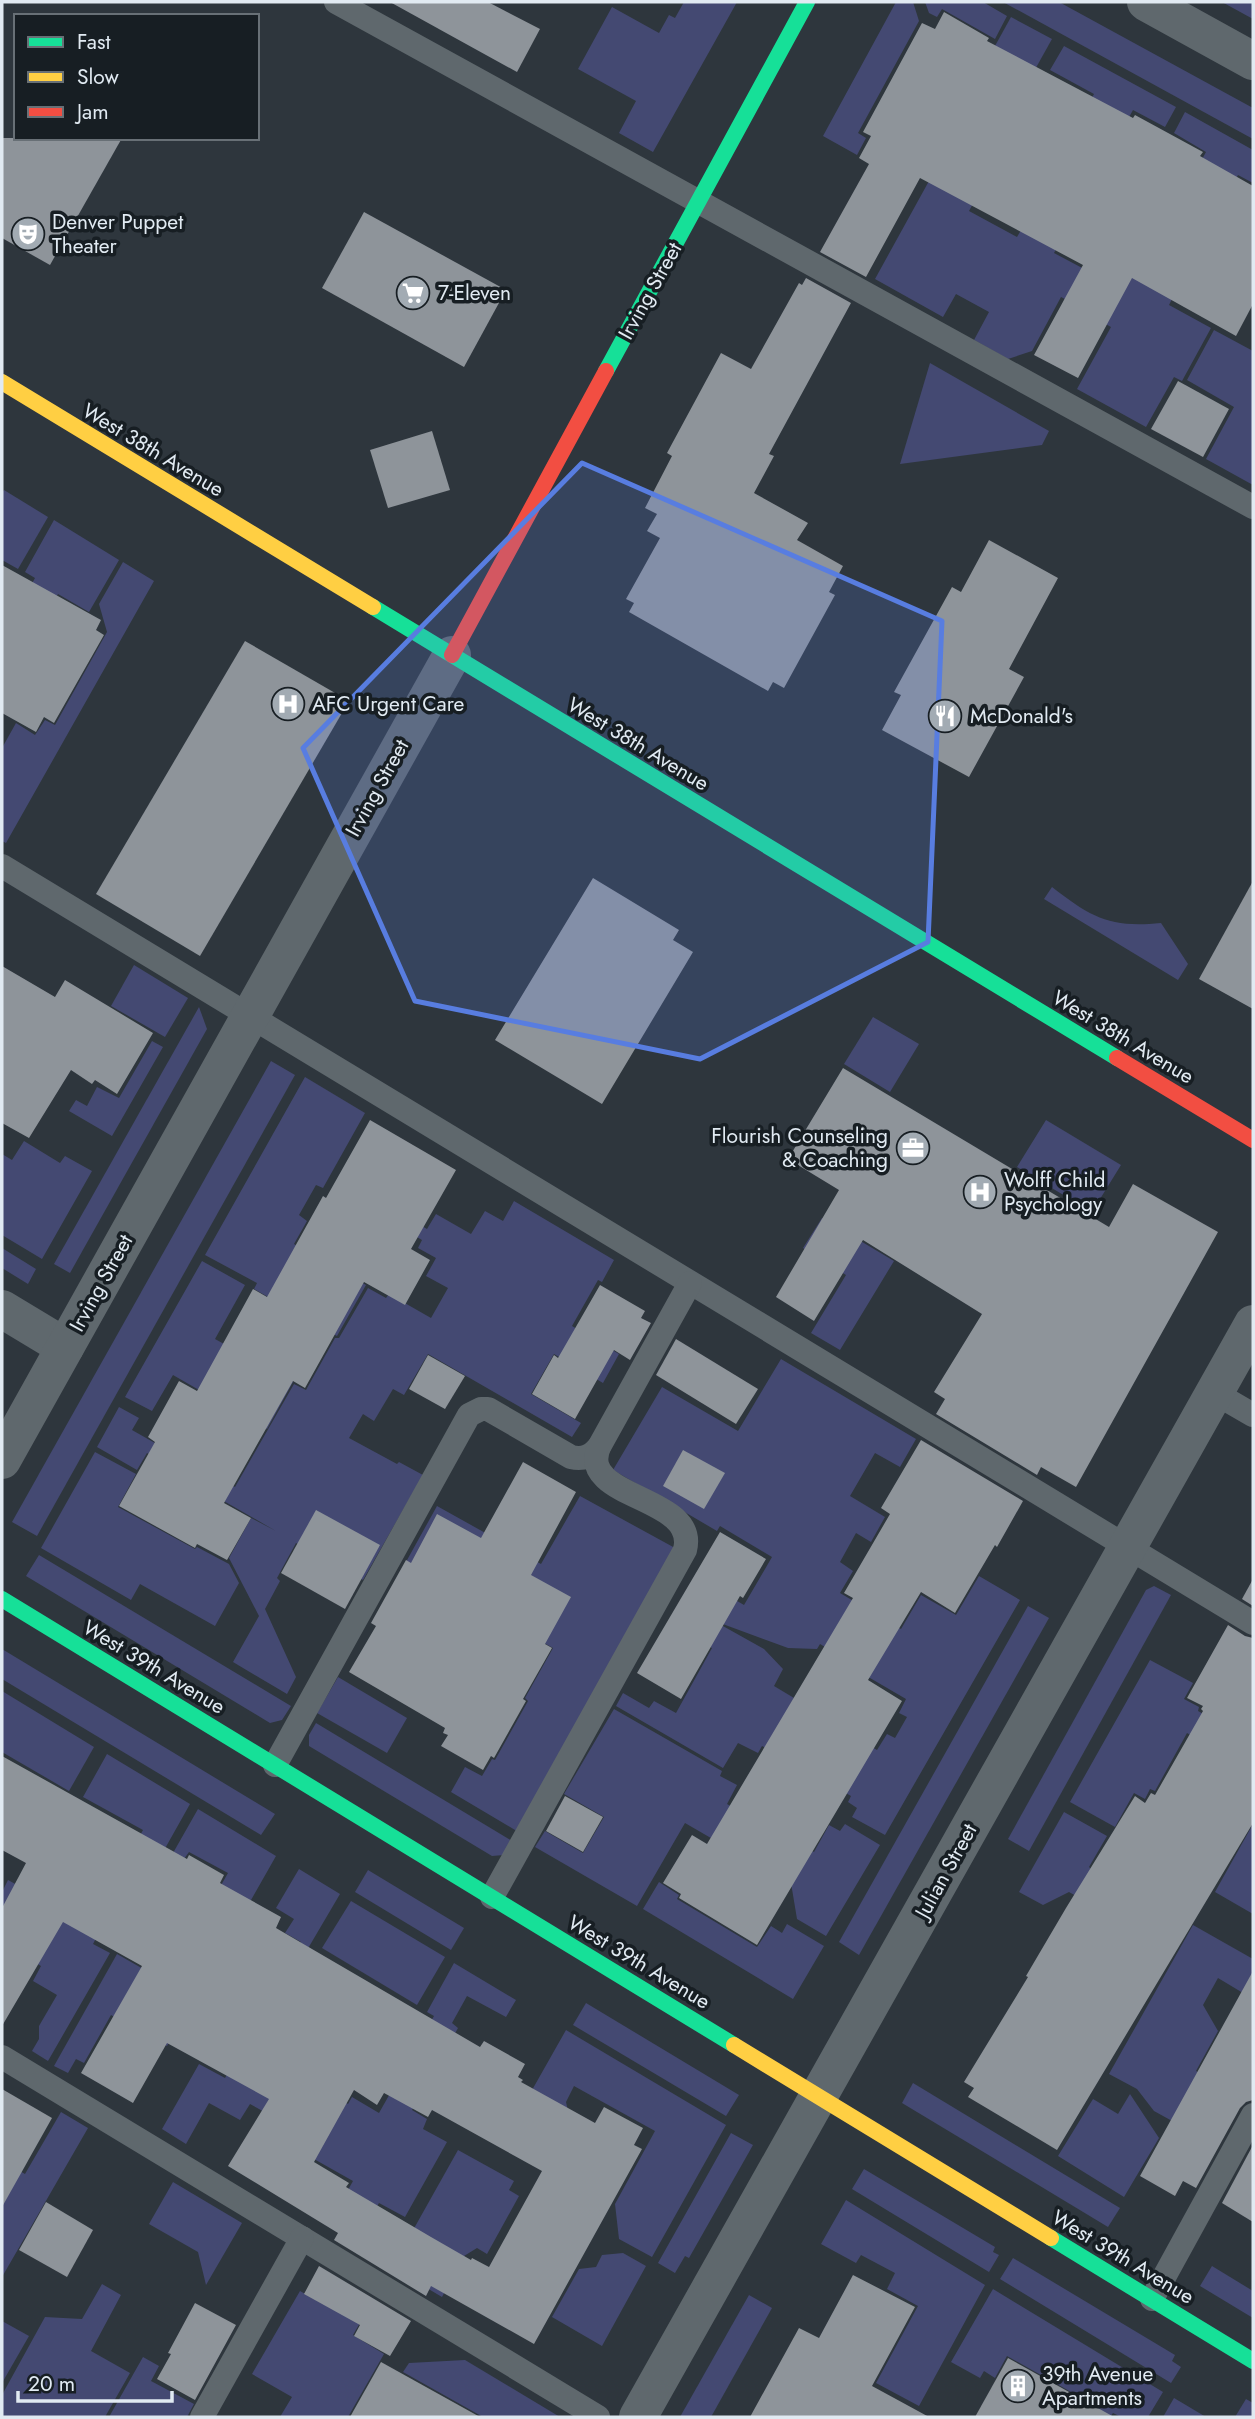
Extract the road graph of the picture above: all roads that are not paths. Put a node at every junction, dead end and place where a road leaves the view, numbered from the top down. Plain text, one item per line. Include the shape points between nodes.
1 (335, 2) edge
2 (807, 2) edge
3 (1146, 2) edge
4 (1253, 61) edge
5 (699, 201) junction
6 (5, 392) edge
7 (1253, 507) edge
8 (452, 655) junction
9 (2, 866) edge
10 (250, 1016) junction
11 (1253, 1140) edge
12 (690, 1283) junction
13 (2, 1309) edge
14 (1253, 1324) edge
15 (65, 1348) junction
16 (1215, 1393) junction
17 (1253, 1415) edge
18 (599, 1447) junction
19 (2, 1460) edge
20 (1128, 1547) junction
21 (2, 1599) edge
22 (1253, 1623) edge
23 (275, 1765) junction
24 (492, 1897) junction
25 (2, 2057) edge
26 (819, 2096) junction
27 (1253, 2115) edge
28 (302, 2238) junction
29 (1152, 2299) junction
30 (1253, 2361) edge
31 (202, 2417) edge
32 (598, 2417) edge
33 (638, 2417) edge

1 - 5 lane
2 - 5 main road, Irving Street
3 - 4 street
5 - 7 lane
5 - 8 main road, Irving Street
6 - 8 main road, West 38th Avenue
8 - 10 street, Irving Street
8 - 11 main road, West 38th Avenue
9 - 10 lane
10 - 12 lane
10 - 15 street, Irving Street
12 - 18 lane
12 - 20 lane
13 - 15 street
14 - 16 street, Julian Street
15 - 19 street, Irving Street
16 - 17 lane
16 - 20 street, Julian Street
18 - 23 lane via 592,1455 571,1457 488,1409 469,1415
18 - 24 lane via 596,1461 602,1476 677,1519 687,1542
20 - 22 lane
20 - 26 street, Julian Street
21 - 23 main road, West 39th Avenue
23 - 24 main road, West 39th Avenue
24 - 26 main road, West 39th Avenue
25 - 28 lane
26 - 29 main road, West 39th Avenue
26 - 33 street, Julian Street
27 - 29 lane
28 - 31 lane
28 - 32 lane
29 - 30 main road, West 39th Avenue

